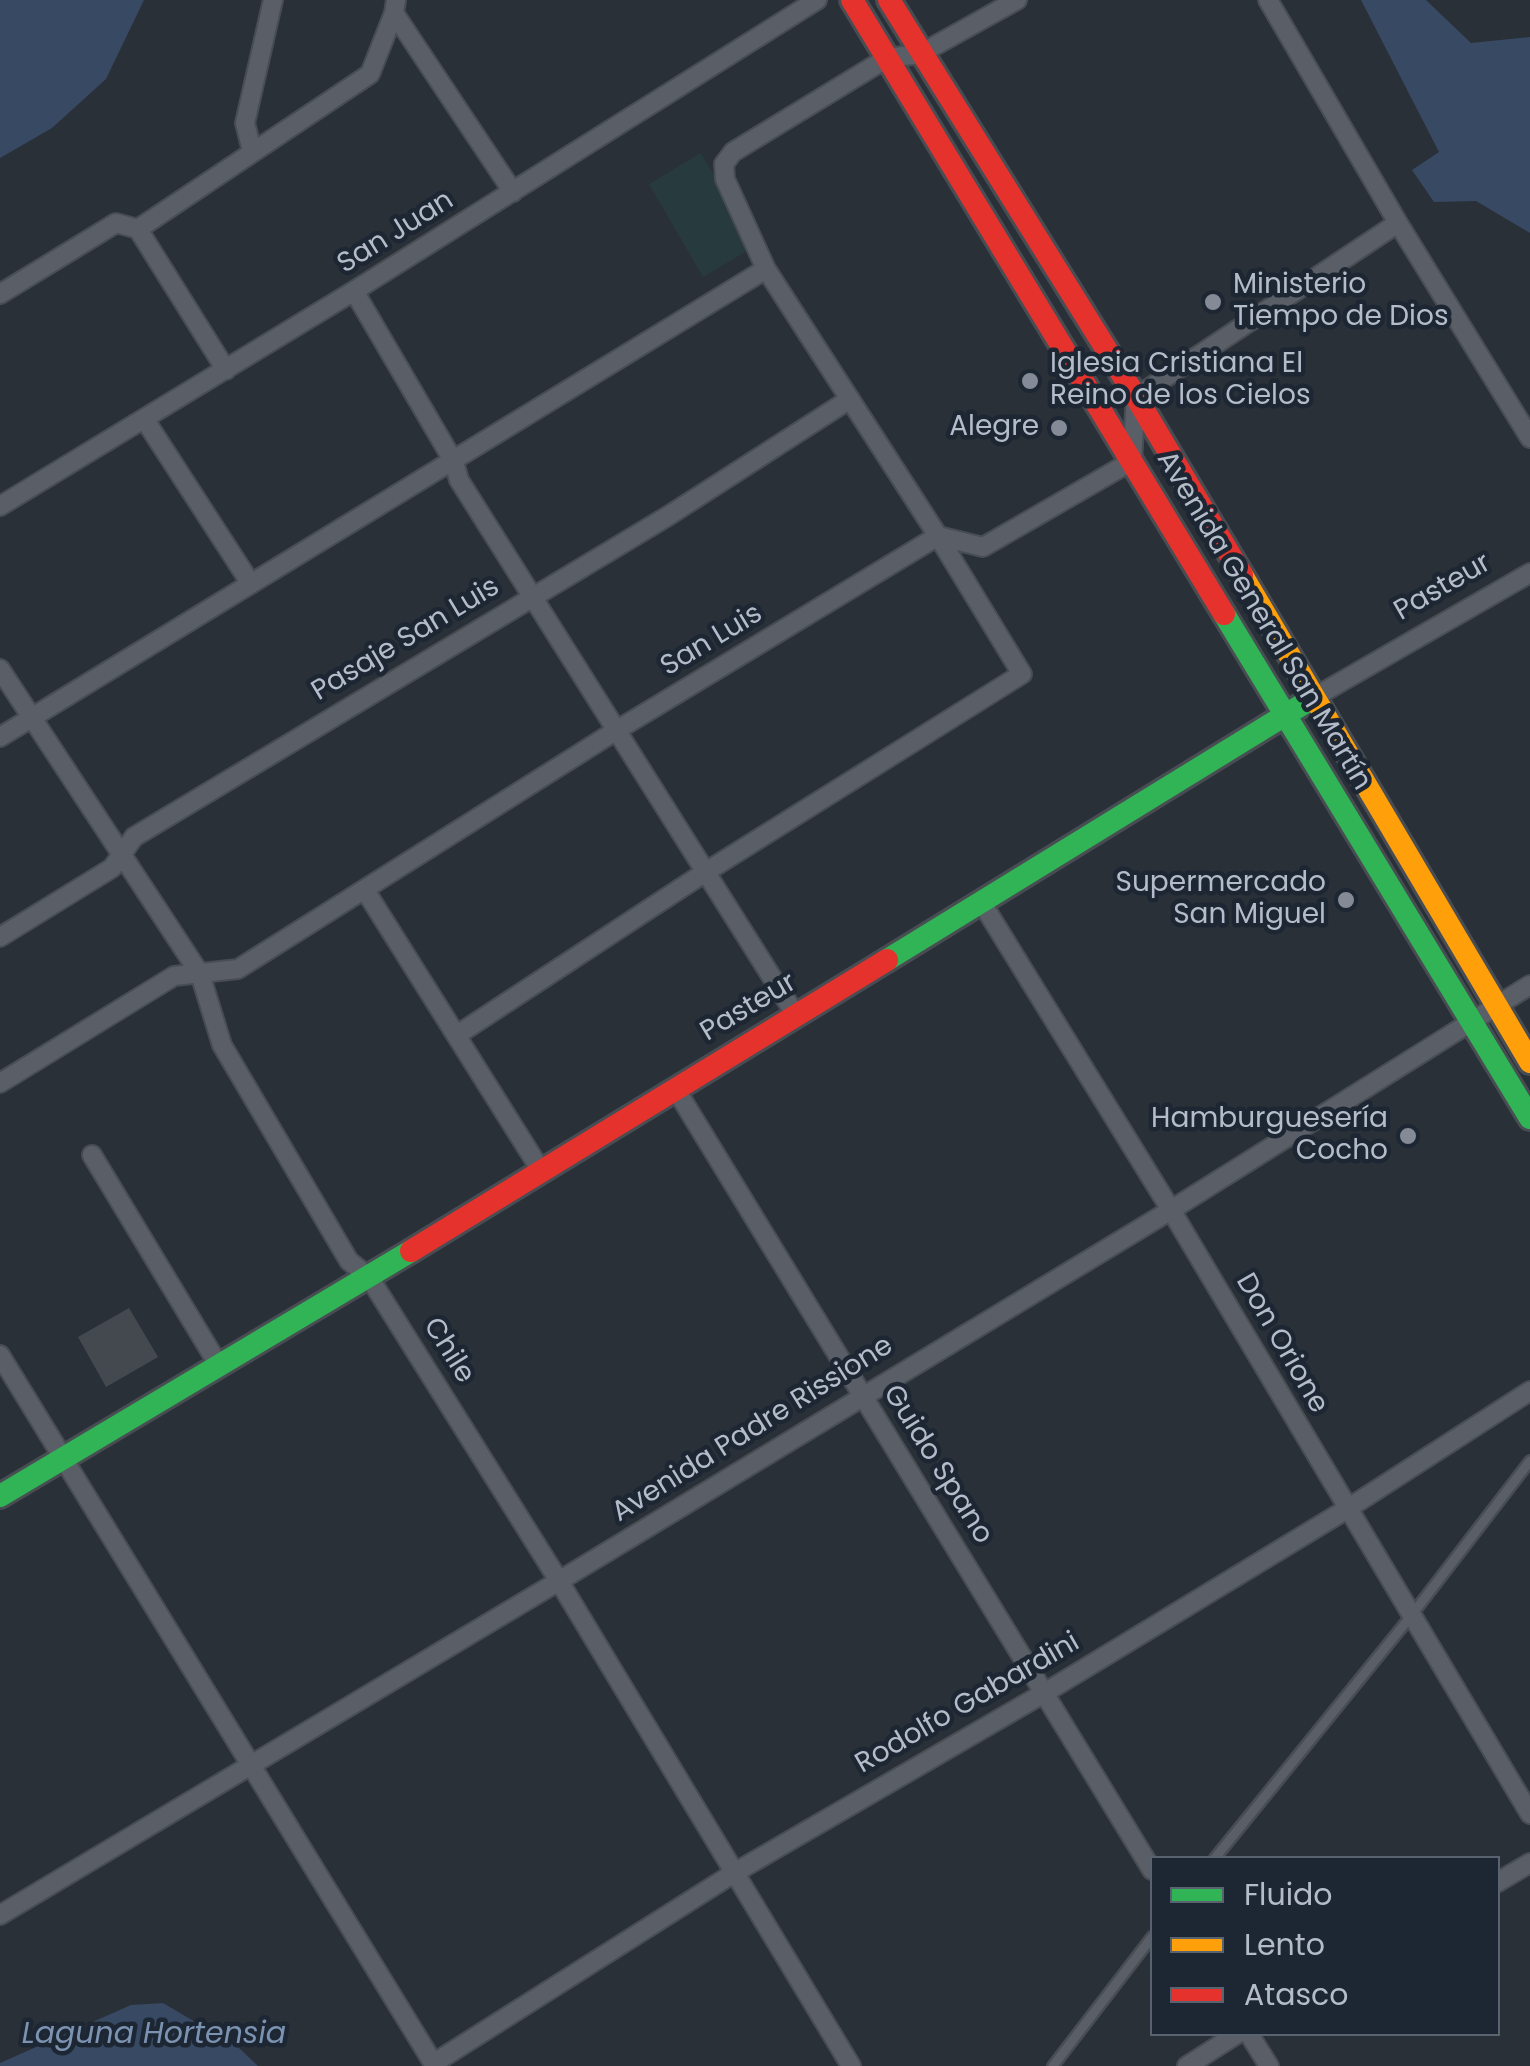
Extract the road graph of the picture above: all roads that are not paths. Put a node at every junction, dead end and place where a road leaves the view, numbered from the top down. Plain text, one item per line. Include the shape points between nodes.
1 (274, 0) edge
2 (817, 0) edge
3 (852, 0) edge
4 (888, 0) edge
5 (1017, 0) edge
6 (1268, 0) edge
7 (395, 6) edge
8 (920, 54) junction
9 (887, 58) junction
10 (252, 151) junction
11 (513, 192) junction
12 (1398, 223) junction
13 (138, 229) junction
14 (766, 269) junction
15 (354, 291) junction
16 (0, 294) edge
17 (226, 370) junction
18 (1136, 397) junction
19 (850, 400) junction
20 (145, 420) junction
21 (1530, 438) edge
22 (1132, 461) junction
23 (454, 462) junction
24 (0, 506) edge
25 (938, 536) junction
26 (1530, 573) edge
27 (251, 584) junction
28 (532, 596) junction
29 (0, 668) edge
30 (1313, 698) junction
31 (1284, 713) junction
32 (32, 718) junction
33 (617, 730) junction
34 (0, 738) edge
35 (122, 853) junction
36 (704, 873) junction
37 (366, 890) junction
38 (982, 904) junction
39 (0, 937) edge
40 (200, 974) junction
41 (1530, 985) edge
42 (1496, 1006) junction
43 (796, 1014) junction
44 (1473, 1020) junction
45 (457, 1035) junction
46 (1530, 1062) edge
47 (0, 1083) edge
48 (675, 1088) junction
49 (1530, 1118) edge
50 (92, 1155) dead end
51 (540, 1169) junction
52 (1170, 1210) junction
53 (369, 1276) junction
54 (0, 1355) edge
55 (218, 1364) junction
56 (1530, 1391) edge
57 (861, 1395) junction
58 (63, 1458) junction
59 (1530, 1461) edge
60 (0, 1496) edge
61 (1347, 1509) junction
62 (559, 1581) junction
63 (1411, 1616) junction
64 (1046, 1692) junction
65 (251, 1765) junction
66 (1530, 1814) edge
67 (1217, 1856) edge
68 (1530, 1863) edge
69 (1150, 1867) edge
70 (734, 1874) junction
71 (1500, 1881) edge
72 (0, 1915) edge
73 (1150, 1940) edge
74 (1234, 2036) edge
75 (1251, 2036) edge
76 (435, 2065) edge
77 (851, 2066) edge
78 (1052, 2066) edge
79 (1187, 2066) edge
80 (1269, 2066) edge

1 - 10 street via 245,123
2 - 11 street, San Juan
3 - 9 main road, Avenida General San Martín
4 - 8 main road, Avenida General San Martín
5 - 8 street
6 - 12 street
7 - 10 street via 370,74
7 - 11 street
8 - 9 street
8 - 18 main road, Avenida General San Martín
9 - 14 street via 732,152 724,164
9 - 22 main road, Avenida General San Martín
10 - 13 street
11 - 15 street, San Juan
12 - 18 street
12 - 21 street
13 - 16 street via 116,223
13 - 17 street
14 - 19 street
14 - 23 street
15 - 17 street, San Juan
15 - 23 street
17 - 20 street, San Juan
18 - 22 street
18 - 30 main road, Avenida General San Martín
19 - 25 street
19 - 28 street, Pasaje San Luis
20 - 24 street, San Juan
20 - 27 street
22 - 25 street via 984,548
22 - 31 main road, Avenida General San Martín
23 - 27 street
23 - 28 street
25 - 33 street, San Luis
25 - 36 street via 1022,674
26 - 30 street, Pasteur
27 - 32 street
28 - 33 street
28 - 35 street, Pasaje San Luis via 134,836
29 - 32 street, Chile
30 - 31 main road, Pasteur
30 - 42 main road, Avenida General San Martín
31 - 38 main road, Pasteur
31 - 44 main road, Avenida General San Martín
32 - 34 street
32 - 35 street, Chile
33 - 36 street
33 - 37 street, San Luis
35 - 39 street, Pasaje San Luis via 112,868
35 - 40 street, Chile
36 - 43 street
36 - 45 street
37 - 40 street, San Luis via 238,968
37 - 45 street
38 - 43 main road, Pasteur
38 - 52 street, Don Orione
40 - 47 street, San Luis via 174,976
40 - 53 street, Chile via 222,1045 349,1261
41 - 42 street, Avenida Padre Rissione
42 - 44 street, Avenida Padre Rissione
42 - 46 main road, Avenida General San Martín
43 - 48 main road, Pasteur
44 - 49 main road, Avenida General San Martín
44 - 52 street, Avenida Padre Rissione
45 - 51 street
48 - 51 main road, Pasteur
48 - 57 street, Guido Spano
50 - 55 street
51 - 53 main road, Pasteur
52 - 57 street, Avenida Padre Rissione
52 - 61 street, Don Orione
53 - 55 main road, Pasteur
53 - 62 street, Chile
54 - 58 street
55 - 58 main road, Pasteur
56 - 61 street, Rodolfo Gabardini
57 - 62 street, Avenida Padre Rissione
57 - 64 street, Guido Spano
58 - 60 main road, Pasteur
58 - 65 street
59 - 63 lane
61 - 63 street, Don Orione
61 - 64 street, Rodolfo Gabardini
62 - 65 street, Avenida Padre Rissione
62 - 70 street, Chile
63 - 66 street, Don Orione
63 - 67 lane
64 - 69 street, Guido Spano
64 - 70 street, Rodolfo Gabardini
65 - 72 street, Avenida Padre Rissione
65 - 76 street
68 - 71 street
70 - 76 street, Rodolfo Gabardini
70 - 77 street, Chile
73 - 78 lane
74 - 79 street
75 - 80 street

